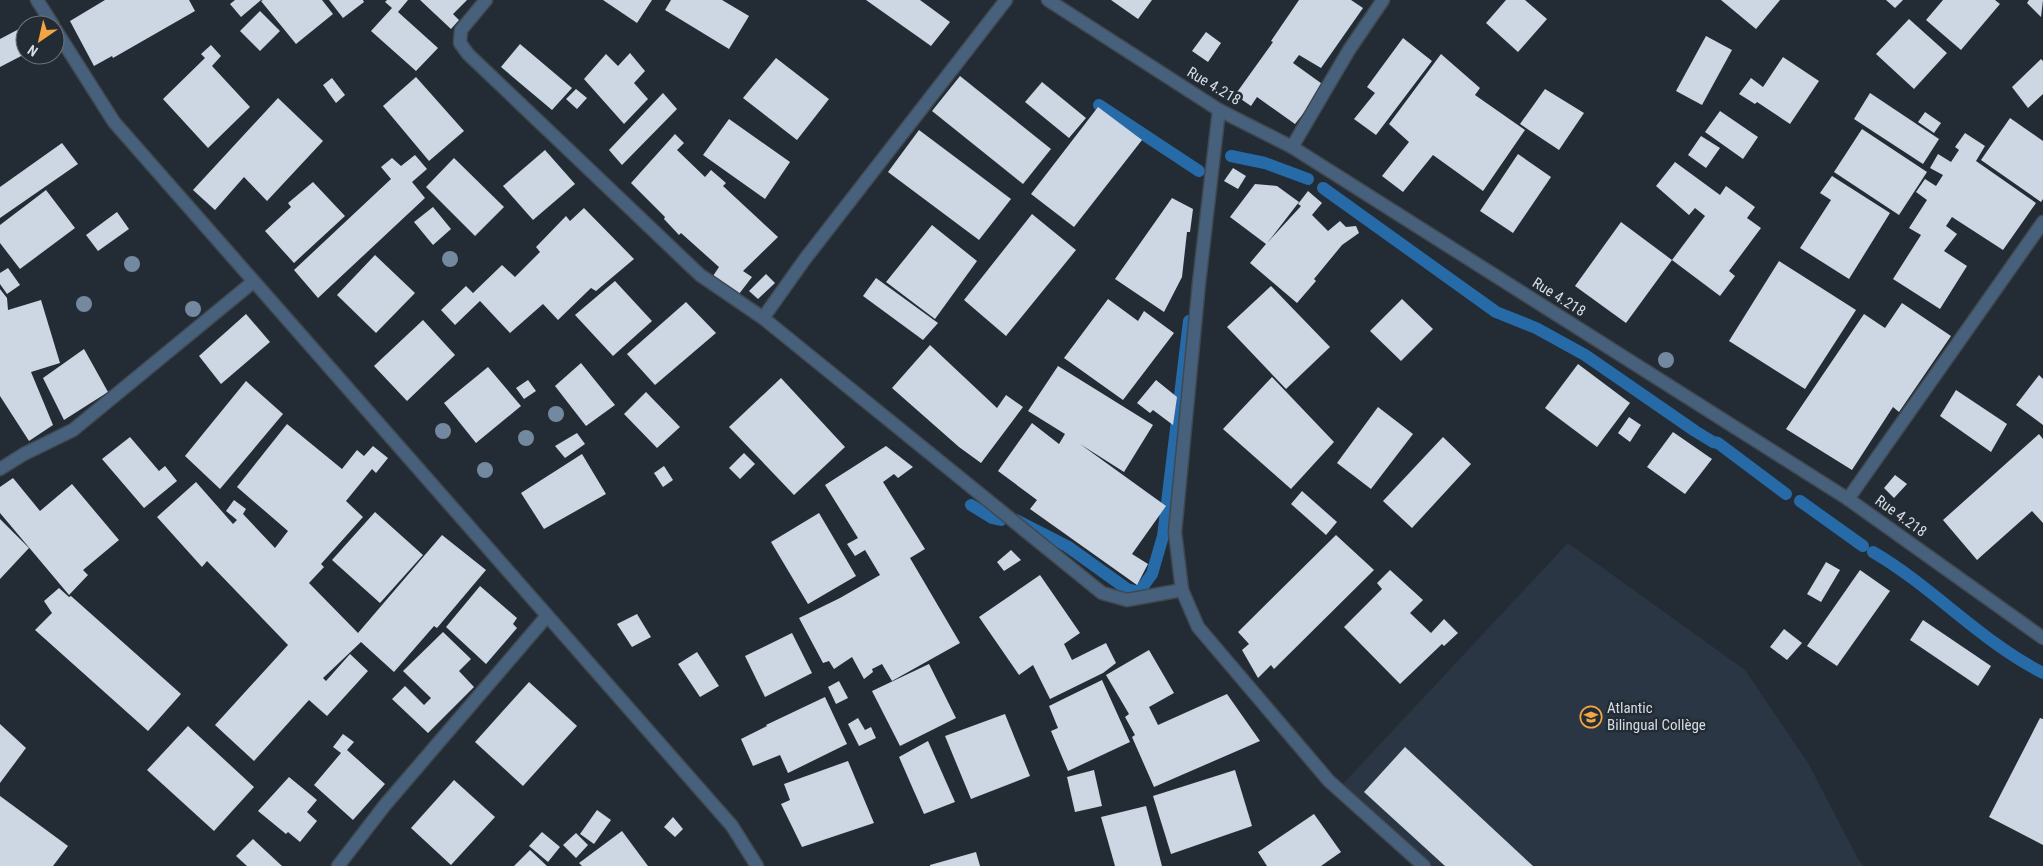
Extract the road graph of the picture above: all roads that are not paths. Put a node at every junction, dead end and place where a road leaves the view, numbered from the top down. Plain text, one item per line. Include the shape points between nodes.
1 (37, 0) edge
2 (486, 0) edge
3 (1006, 0) edge
4 (1048, 0) edge
5 (1383, 0) edge
6 (47, 15) edge
7 (65, 45) edge
8 (1219, 110) junction
9 (1292, 148) junction
10 (2043, 222) edge
11 (253, 282) junction
12 (762, 318) junction
13 (0, 469) edge
14 (1848, 499) junction
15 (1182, 590) junction
16 (547, 616) junction
17 (2043, 638) edge
18 (338, 866) edge
19 (757, 866) edge
20 (1424, 866) edge

1 - 6 street
2 - 12 street via 462,30 460,43 468,54 700,275
3 - 12 street
4 - 8 street, Rue 4.218
5 - 9 street via 1349,50
7 - 11 street via 114,122
8 - 9 street, Rue 4.218
8 - 15 street via 1175,532
9 - 14 street, Rue 4.218
10 - 14 street
11 - 13 street via 73,430
11 - 16 street
12 - 15 street via 1102,593 1127,600
14 - 17 street, Rue 4.218
15 - 20 street via 1198,626 1329,781
16 - 18 street via 385,805
16 - 19 street via 732,826

